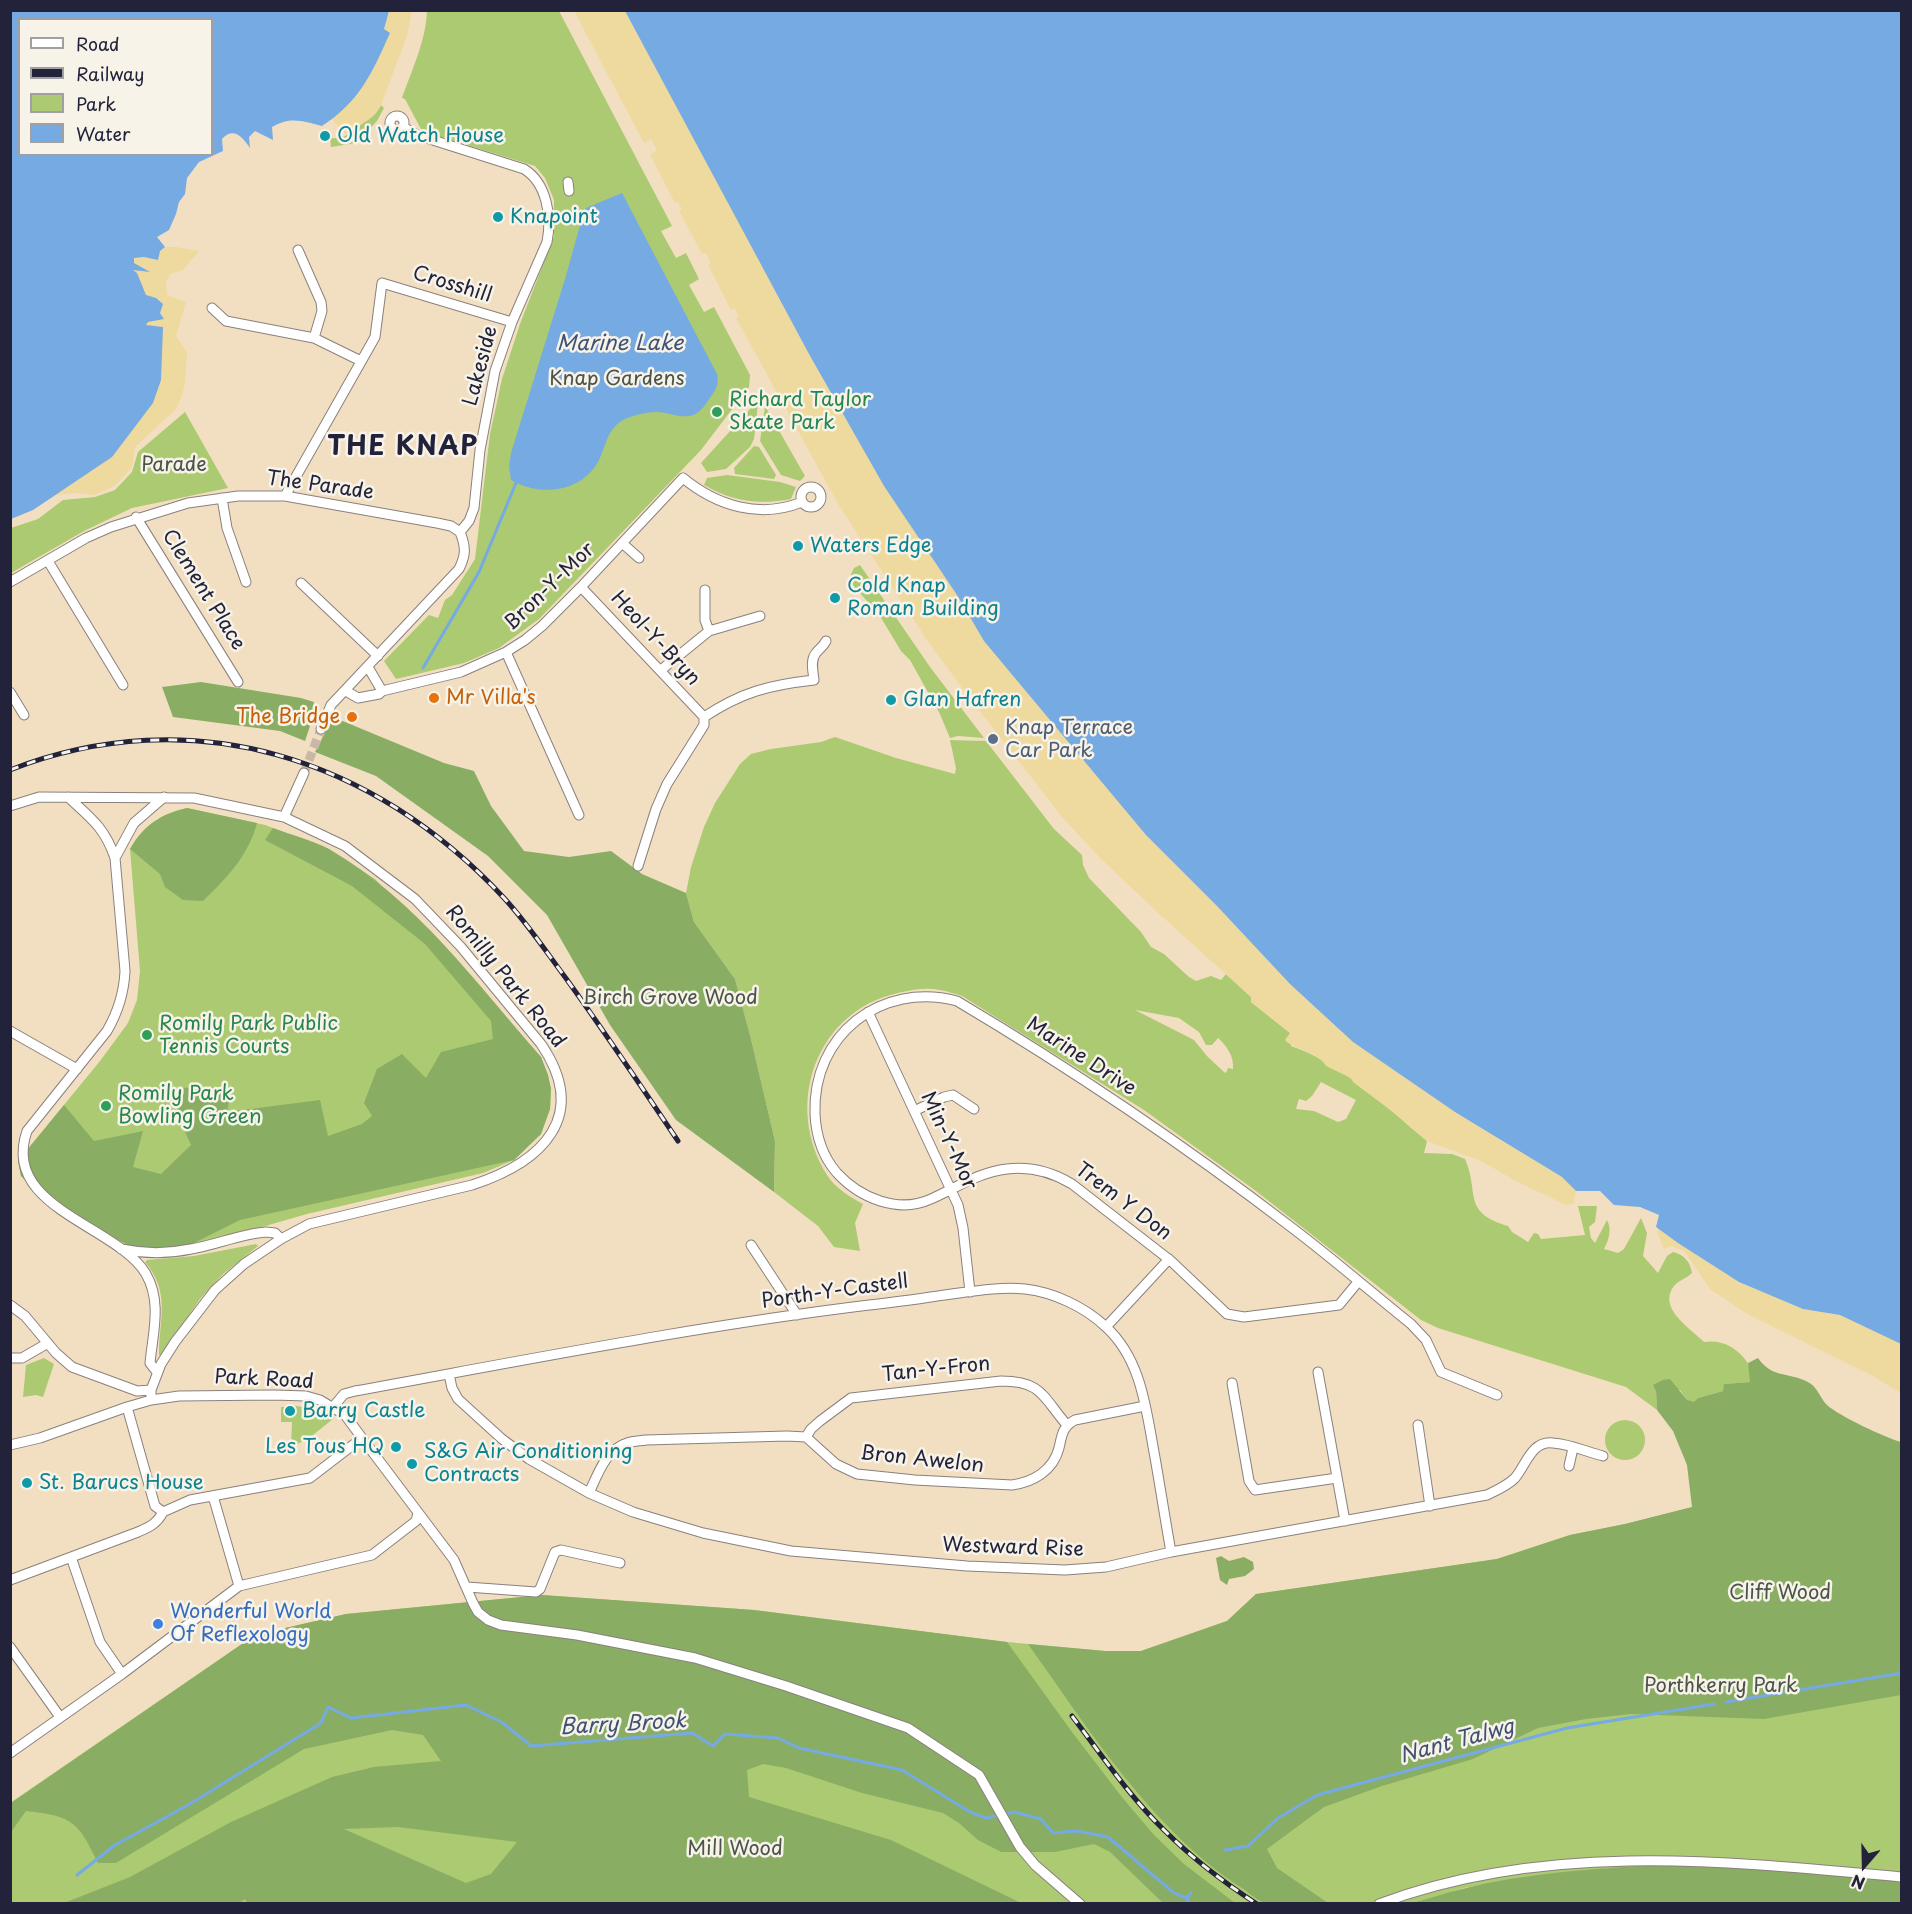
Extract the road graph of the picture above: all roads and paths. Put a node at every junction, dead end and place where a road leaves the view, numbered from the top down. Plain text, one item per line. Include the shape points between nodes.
1 (403, 127) dead end
2 (297, 249) dead end
3 (212, 308) dead end
4 (512, 322) junction
5 (314, 338) junction
6 (362, 361) junction
7 (285, 496) junction
8 (222, 498) junction
9 (802, 502) dead end
10 (136, 518) junction
11 (460, 532) junction
12 (622, 543) junction
13 (639, 558) dead end
14 (48, 561) junction
15 (10, 582) edge
16 (246, 582) dead end
17 (301, 583) dead end
18 (581, 587) junction
19 (705, 590) dead end
20 (760, 616) dead end
21 (709, 631) junction
22 (826, 641) dead end
23 (506, 652) junction
24 (378, 656) junction
25 (368, 667) junction
26 (661, 670) junction
27 (238, 682) dead end
28 (123, 685) dead end
29 (346, 691) junction
30 (382, 691) junction
31 (10, 692) edge
32 (24, 715) dead end
33 (704, 717) junction
34 (321, 729) tunnel mouth
35 (304, 773) tunnel mouth
36 (68, 797) junction
37 (164, 797) junction
38 (10, 806) edge
39 (579, 815) dead end
40 (284, 817) junction
41 (116, 858) junction
42 (638, 866) dead end
43 (868, 1012) junction
44 (10, 1031) edge
45 (77, 1069) junction
46 (974, 1109) dead end
47 (914, 1111) junction
48 (13, 1157) edge
49 (952, 1188) junction
50 (280, 1239) junction
51 (751, 1245) dead end
52 (121, 1249) junction
53 (1169, 1259) junction
54 (1358, 1282) junction
55 (970, 1292) junction
56 (10, 1305) edge
57 (797, 1315) junction
58 (1106, 1326) junction
59 (48, 1343) junction
60 (10, 1358) edge
61 (157, 1372) junction
62 (1318, 1372) dead end
63 (448, 1374) junction
64 (1232, 1383) dead end
65 (151, 1395) junction
66 (1497, 1395) dead end
67 (1145, 1406) junction
68 (127, 1407) junction
69 (333, 1407) junction
70 (1067, 1425) junction
71 (1418, 1425) dead end
72 (806, 1437) junction
73 (362, 1438) junction
74 (10, 1445) edge
75 (1573, 1448) junction
76 (1603, 1456) dead end
77 (1569, 1466) dead end
78 (1337, 1478) junction
79 (589, 1493) junction
80 (213, 1496) junction
81 (1430, 1506) junction
82 (163, 1512) junction
83 (418, 1513) junction
84 (1344, 1521) junction
85 (1171, 1552) junction
86 (71, 1557) junction
87 (620, 1563) dead end
88 (10, 1580) edge
89 (238, 1586) junction
90 (467, 1587) junction
91 (10, 1647) edge
92 (122, 1674) junction
93 (60, 1717) junction
94 (10, 1753) edge
95 (1902, 1877) edge
96 (1080, 1904) edge
97 (1379, 1904) edge

1 - 4 street, Lakeside via 524,169 540,184 549,231
2 - 5 street via 321,302
3 - 5 street via 226,321
4 - 6 street, Crosshill via 382,283 377,330
4 - 11 street, Lakeside via 488,404 474,508
5 - 6 street
6 - 7 street
7 - 8 street, The Parade
7 - 11 street, The Parade via 437,523
8 - 10 street, The Parade
8 - 16 street via 227,528
9 - 12 street, Bron-Y-Mor via 766,510 747,509 719,501 683,478
10 - 14 street, The Parade via 86,538
10 - 27 street, Clement Place
11 - 24 street via 465,556 459,569
12 - 13 street
12 - 18 street, Bron-Y-Mor
14 - 15 street, The Parade
14 - 28 street
17 - 24 street
18 - 23 street, Bron-Y-Mor via 542,626
18 - 26 street, Heol-Y-Bryn
19 - 21 street
20 - 21 street
21 - 26 street
22 - 33 street via 812,660 814,680 752,691
23 - 30 street, Bron-Y-Mor via 461,672
23 - 39 street
24 - 25 street
25 - 29 street
25 - 30 street
26 - 33 street, Heol-Y-Bryn
29 - 30 street, Bron-Y-Mor via 358,698
29 - 34 street via 331,705
31 - 32 street
33 - 42 street via 704,725 666,784
35 - 40 street
36 - 37 street, Romilly Park Road
36 - 38 street via 39,797
36 - 41 street, Romilly Park Road via 94,820
37 - 40 street, Romilly Park Road via 194,798
37 - 41 street via 134,823
40 - 50 street, Romilly Park Road via 345,846 415,899 461,947 541,1044 560,1080 562,1104 551,1135 539,1150 499,1177 309,1224
41 - 45 street, Romilly Park Road via 125,954 124,987 106,1031
43 - 47 street, Min-Y-Mor
43 - 49 street, Marine Drive via 837,1039 819,1075 815,1122 828,1162 849,1185 867,1197 892,1204 930,1200
43 - 54 street, Marine Drive via 891,1000 920,996 957,1001 1139,1115
44 - 45 street
45 - 48 street, Romilly Park Road via 27,1131
46 - 47 street via 953,1095
47 - 49 street, Min-Y-Mor
48 - 52 street, Romilly Park Road via 30,1193
49 - 53 street, Trem Y Don via 1007,1169 1034,1169 1058,1176
49 - 55 street, Min-Y-Mor via 963,1228
50 - 52 street, Romilly Park Road via 275,1233 266,1232 168,1252
50 - 61 street, Romilly Park Road via 215,1290
51 - 57 street
52 - 61 street, Romilly Park Road via 145,1272 152,1287 156,1303 150,1363
53 - 54 street, Trem Y Don via 1227,1314 1244,1317 1339,1305
53 - 58 street, Trem Y Don
54 - 66 street, Marine Drive via 1426,1340 1441,1372
55 - 57 street, Porth-Y-Castell
55 - 58 street, Porth-Y-Castell via 1041,1292 1064,1299
56 - 59 street
57 - 63 street, Porth-Y-Castell
58 - 67 street, Porth-Y-Castell via 1132,1363
59 - 60 street via 22,1358
59 - 65 street via 72,1367
61 - 65 street, Romilly Park Road
62 - 78 street
63 - 69 street, Porth-Y-Castell via 355,1390 344,1394
63 - 79 street, Westward Rise via 458,1399 502,1439
64 - 78 street via 1249,1481 1255,1490
65 - 68 street, Park Road
65 - 69 street, Park Road via 306,1396
67 - 70 street
67 - 85 street, Porth-Y-Castell
68 - 74 street, Park Road
68 - 82 street via 155,1506
69 - 73 street, Park Road via 345,1415
70 - 72 street, Tan-Y-Fron via 1036,1389 1023,1382 1001,1381 851,1398
70 - 72 street, Bron Awelon via 1051,1465 1027,1483 1012,1485 857,1474 836,1464
71 - 81 street
72 - 79 street via 626,1443 611,1453
73 - 80 street via 310,1478
73 - 83 street, Park Road
75 - 76 street, Westward Rise
75 - 77 street
75 - 81 street, Westward Rise via 1552,1442 1537,1446 1504,1487 1487,1495
78 - 84 street
79 - 85 street, Westward Rise via 633,1512 703,1533 791,1551 1065,1570 1106,1567
80 - 82 street via 190,1500
80 - 89 street
81 - 84 street, Westward Rise
82 - 86 street via 153,1525
83 - 89 street via 416,1521 372,1555
83 - 90 street, Park Road via 454,1560
84 - 85 street, Westward Rise
86 - 88 street
86 - 92 street via 100,1642
87 - 90 street via 561,1550 555,1552 537,1592
89 - 92 street
90 - 96 street, Park Road via 478,1612 501,1625 695,1658 908,1728 979,1775 1020,1847
91 - 93 street
92 - 93 street
93 - 94 street
95 - 97 street via 1722,1863 1597,1863 1500,1871

